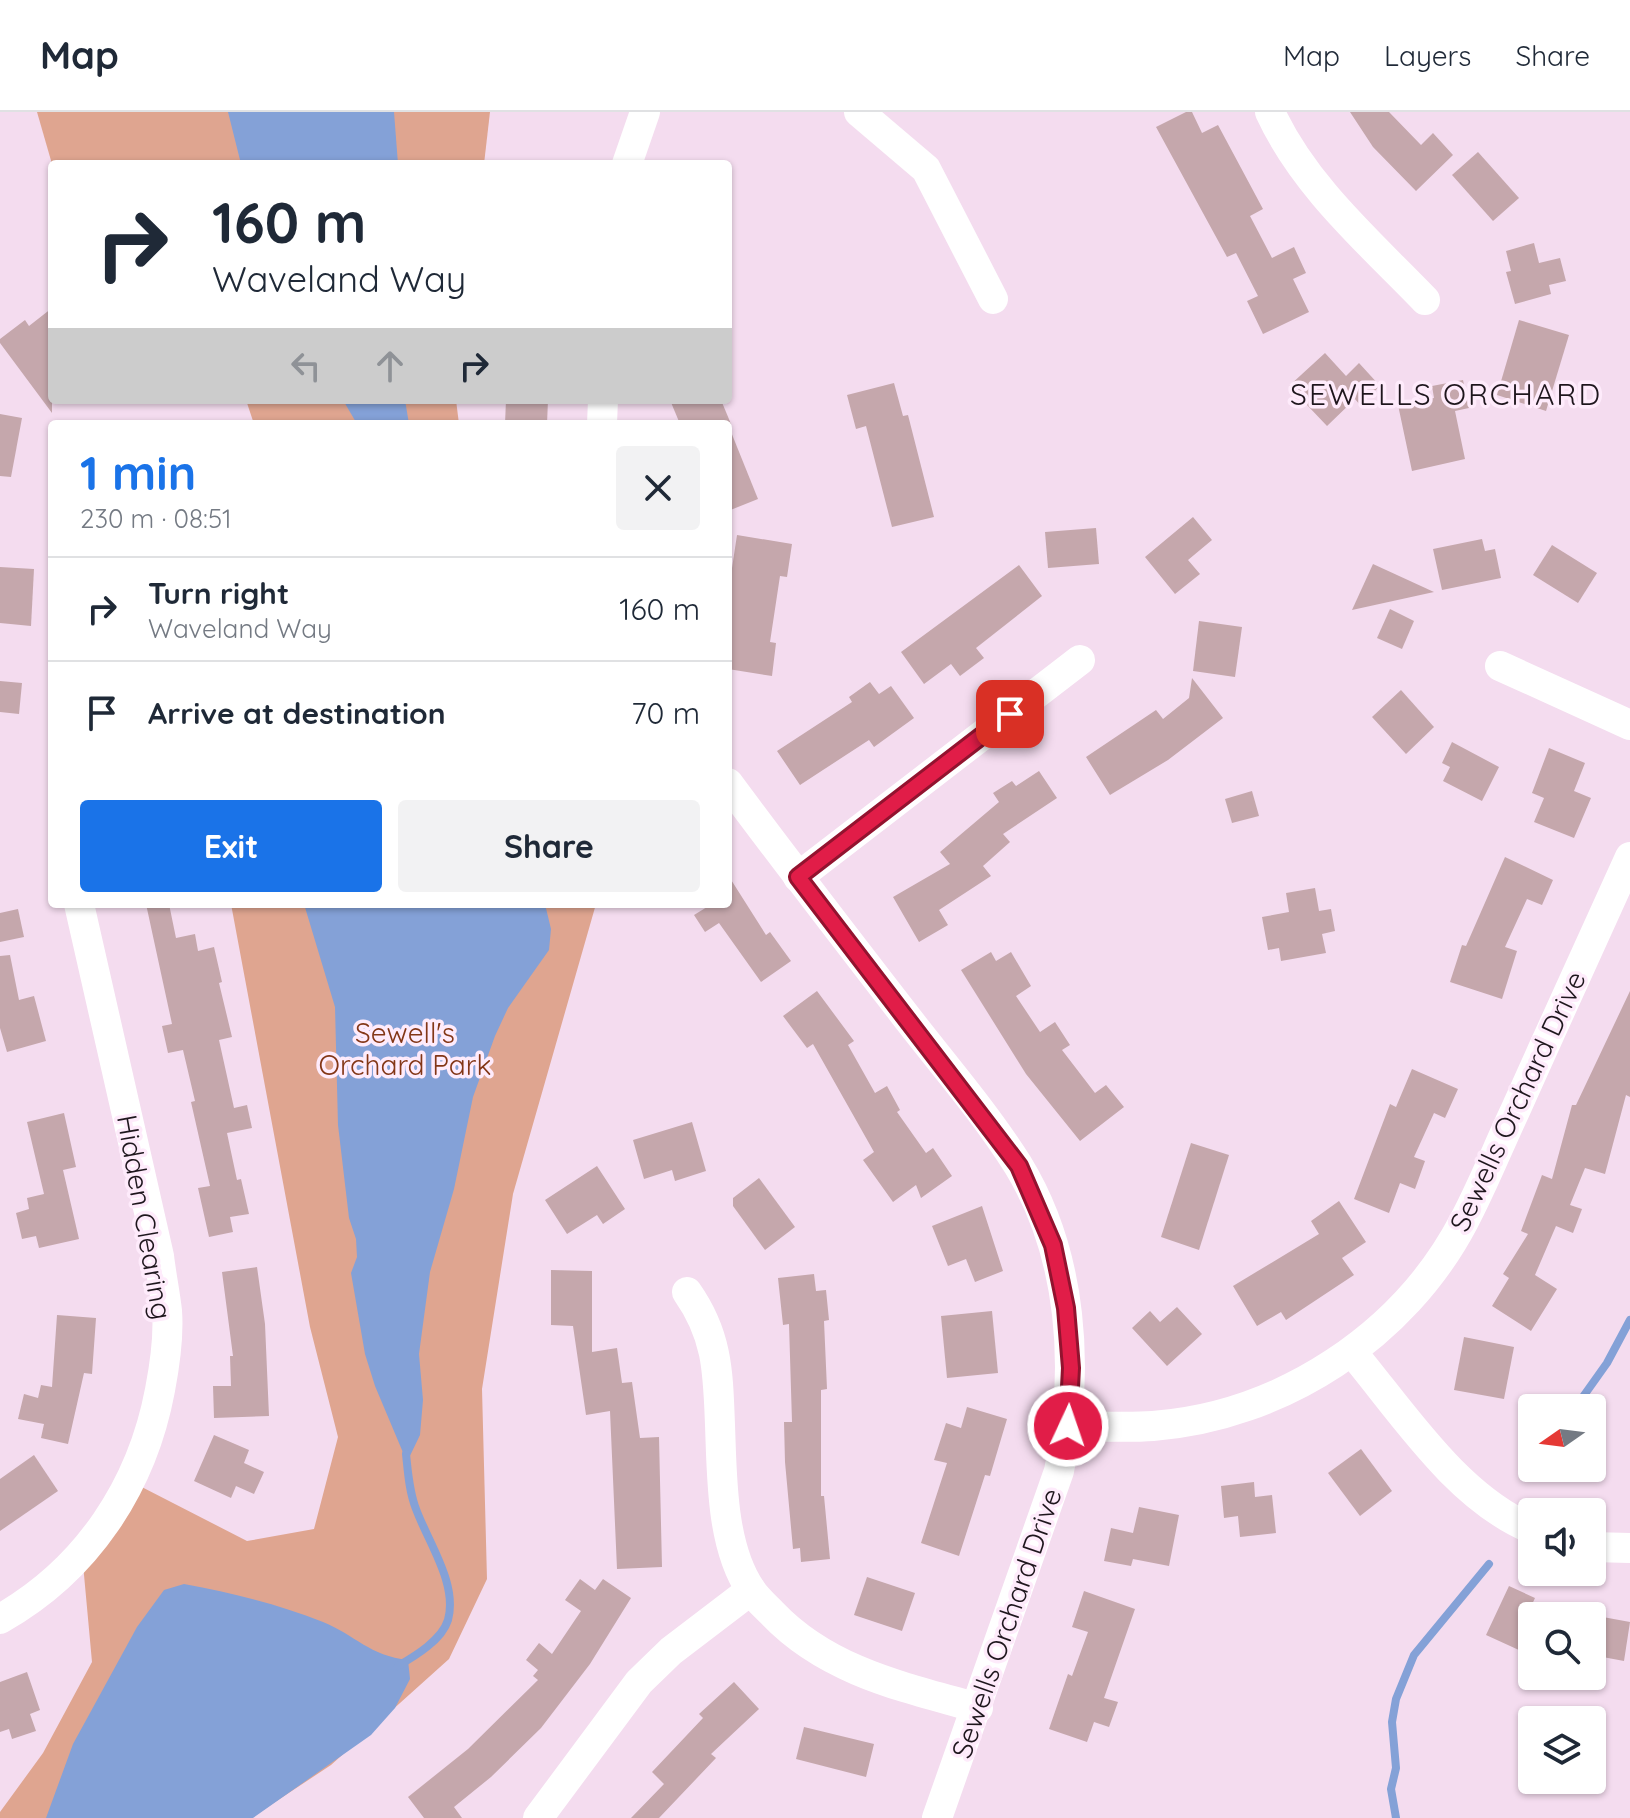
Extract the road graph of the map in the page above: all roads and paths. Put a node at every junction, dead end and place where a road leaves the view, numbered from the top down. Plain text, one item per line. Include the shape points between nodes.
1 (645, 112) edge
2 (859, 112) edge
3 (1270, 112) edge
4 (628, 160) edge
5 (993, 299) dead end
6 (1425, 300) dead end
7 (1080, 660) dead end
8 (1500, 666) dead end
9 (1630, 725) edge
10 (732, 788) edge
11 (1630, 857) edge
12 (798, 877) junction
13 (80, 908) edge
14 (687, 1292) dead end
15 (1352, 1352) junction
16 (1068, 1426) junction
17 (1518, 1522) edge
18 (1606, 1547) edge
19 (1630, 1548) edge
20 (751, 1590) junction
21 (0, 1619) edge
22 (978, 1708) junction
23 (538, 1818) edge
24 (937, 1818) edge

1 - 4 street
2 - 5 street via 926,169
3 - 6 street via 1331,204
7 - 12 street
8 - 9 street
10 - 12 street, Sewells Orchard Drive
11 - 15 street, Sewells Orchard Drive via 1463,1223 1411,1297
12 - 16 street, Sewells Orchard Drive via 1019,1166 1053,1245 1066,1308
13 - 21 street, Hidden Clearing via 159,1256 167,1313 166,1357 148,1441 132,1482 107,1523 53,1582
14 - 20 street via 714,1343 725,1512
15 - 16 street, Sewells Orchard Drive via 1260,1402 1215,1415 1154,1426
15 - 17 street via 1453,1473 1485,1504
16 - 22 street, Sewells Orchard Drive via 1043,1524
18 - 19 street
20 - 22 street via 812,1649 883,1682
20 - 23 street via 639,1682
22 - 24 street, Sewells Orchard Drive

